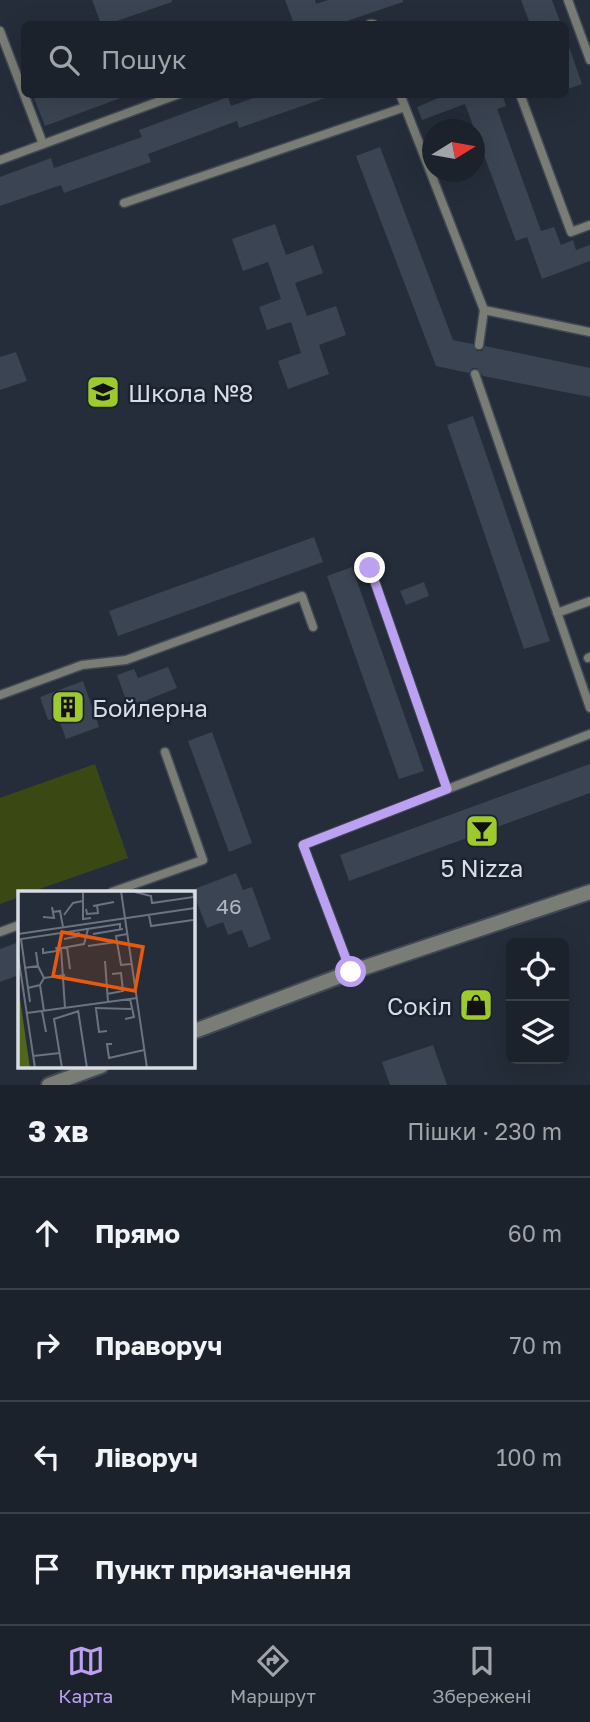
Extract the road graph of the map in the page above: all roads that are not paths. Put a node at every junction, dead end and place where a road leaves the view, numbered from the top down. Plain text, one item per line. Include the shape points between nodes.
1 (568, 0) edge
2 (0, 31) edge
3 (590, 60) edge
4 (21, 87) edge
5 (25, 98) edge
6 (168, 98) edge
7 (402, 98) edge
8 (521, 98) edge
9 (405, 107) junction
10 (43, 145) junction
11 (0, 160) edge
12 (124, 203) dead end
13 (590, 225) edge
14 (484, 310) junction
15 (590, 332) edge
16 (479, 345) dead end
17 (475, 374) dead end
18 (370, 568) dead end
19 (590, 601) edge
20 (557, 613) junction
21 (313, 627) dead end
22 (0, 695) edge
23 (590, 708) edge
24 (590, 734) edge
25 (165, 752) dead end
26 (447, 789) junction
27 (115, 891) edge
28 (590, 892) edge
29 (18, 925) edge
30 (0, 932) edge
31 (351, 972) junction
32 (194, 1031) edge
33 (96, 1068) edge
34 (49, 1085) edge

1 - 3 lane
2 - 4 lane
5 - 10 lane
6 - 10 lane
7 - 9 lane
8 - 13 lane via 570,232
9 - 12 lane
9 - 14 lane
10 - 11 lane
14 - 15 lane
14 - 16 lane
17 - 20 lane
18 - 26 lane
19 - 20 lane
20 - 23 lane
21 - 22 lane via 302,596 126,660 82,665
24 - 26 lane
25 - 27 lane via 203,860
26 - 31 lane via 303,845
28 - 31 street
29 - 30 lane
31 - 32 street
33 - 34 street

